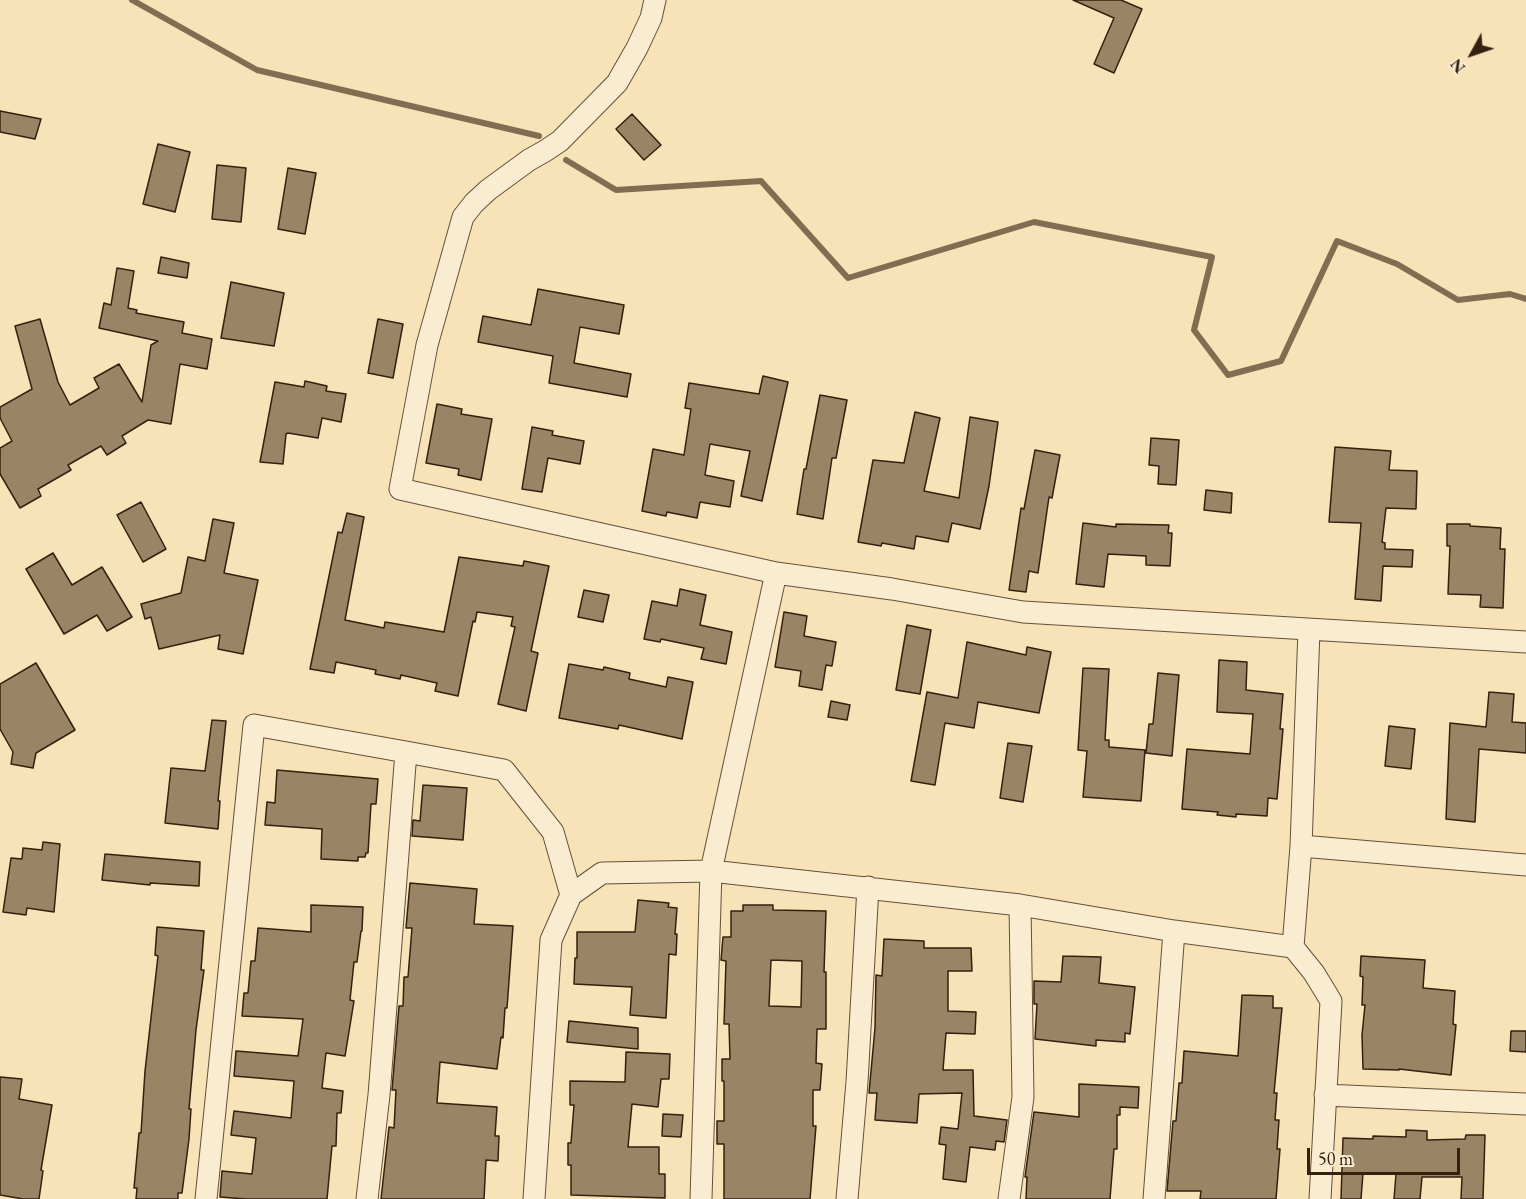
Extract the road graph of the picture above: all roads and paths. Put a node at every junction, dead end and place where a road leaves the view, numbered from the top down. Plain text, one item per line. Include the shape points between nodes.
1 (655, 0) edge
2 (776, 573) junction
3 (1310, 630) junction
4 (1526, 642) edge
5 (406, 752) junction
6 (1301, 846) junction
7 (1526, 865) edge
8 (711, 871) junction
9 (868, 887) junction
10 (571, 895) junction
11 (1020, 905) junction
12 (1174, 932) junction
13 (1293, 947) junction
14 (1325, 1095) junction
15 (1526, 1104) edge
16 (206, 1199) edge
17 (368, 1199) edge
18 (534, 1199) edge
19 (701, 1199) edge
20 (847, 1199) edge
21 (1009, 1199) edge
22 (1154, 1199) edge
23 (1320, 1199) edge

1 - 2 street via 637,48 616,83 560,141 488,190 463,217 428,345 400,489
2 - 3 street via 1023,612
2 - 8 street
3 - 4 street
3 - 6 street
5 - 10 street via 504,770 553,832
5 - 16 street via 254,726
5 - 17 street via 380,1095
6 - 7 street
6 - 13 street
8 - 9 street
8 - 10 street via 602,873
8 - 19 street
9 - 11 street
9 - 20 street
10 - 18 street via 551,940
11 - 12 street
11 - 21 street via 1023,1097
12 - 13 street
12 - 22 street
13 - 14 street via 1331,1001
14 - 15 street
14 - 23 street

